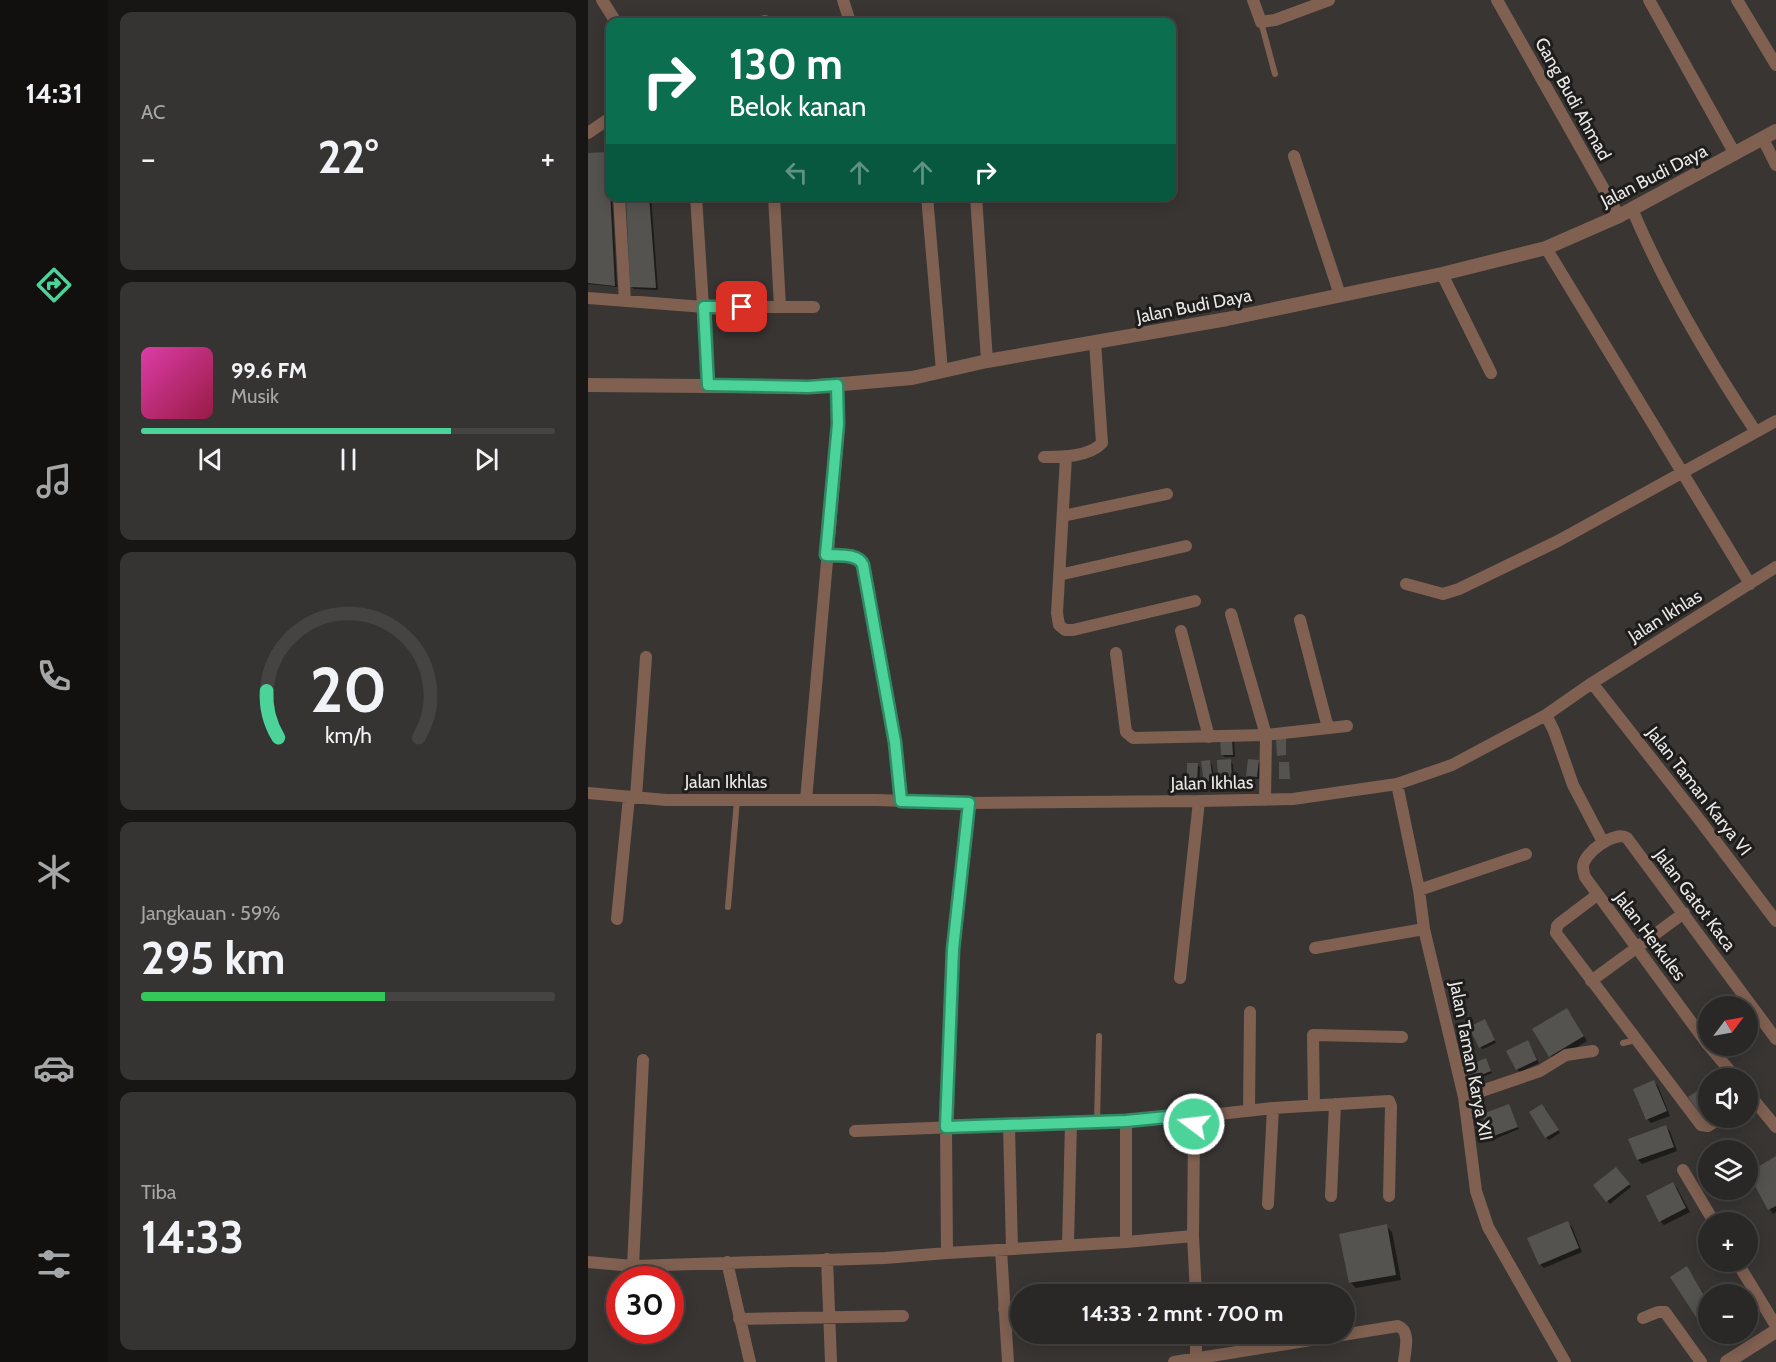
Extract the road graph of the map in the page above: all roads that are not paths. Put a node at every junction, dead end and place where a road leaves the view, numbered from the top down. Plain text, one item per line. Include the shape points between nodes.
1 (602, 0) edge
2 (843, 0) edge
3 (1253, 0) edge
4 (1329, 0) edge
5 (1497, 0) edge
6 (1649, 0) edge
7 (1737, 0) edge
8 (613, 18) edge
9 (849, 18) edge
10 (1261, 22) junction
11 (1776, 65) edge
12 (1275, 74) dead end
13 (606, 121) edge
14 (1776, 131) edge
15 (588, 133) edge
16 (1763, 139) junction
17 (1735, 154) junction
18 (1294, 156) dead end
19 (1776, 165) edge
20 (619, 201) edge
21 (696, 201) edge
22 (774, 201) edge
23 (927, 201) edge
24 (976, 201) edge
25 (1632, 209) junction
26 (1619, 216) junction
27 (1546, 248) junction
28 (1442, 274) junction
29 (1340, 295) junction
30 (588, 298) edge
31 (625, 301) junction
32 (704, 307) junction
33 (780, 307) junction
34 (814, 307) dead end
35 (1095, 342) junction
36 (987, 361) junction
37 (942, 371) junction
38 (1491, 373) dead end
39 (588, 385) edge
40 (708, 385) junction
41 (837, 385) junction
42 (1776, 421) edge
43 (1756, 432) junction
44 (1044, 457) dead end
45 (1066, 457) junction
46 (1682, 474) junction
47 (1167, 494) dead end
48 (1063, 516) junction
49 (1186, 546) dead end
50 (826, 555) junction
51 (1776, 567) edge
52 (1059, 575) junction
53 (1406, 584) dead end
54 (1750, 584) junction
55 (1196, 601) dead end
56 (1231, 614) dead end
57 (1300, 620) dead end
58 (1181, 631) dead end
59 (1116, 653) dead end
60 (646, 657) dead end
61 (1592, 683) junction
62 (1546, 715) junction
63 (1347, 726) dead end
64 (1328, 728) junction
65 (1266, 735) junction
66 (1209, 736) junction
67 (1397, 784) junction
68 (588, 793) edge
69 (632, 797) junction
70 (737, 800) junction
71 (806, 800) junction
72 (1265, 800) junction
73 (901, 801) junction
74 (1199, 801) junction
75 (969, 803) junction
76 (1603, 842) junction
77 (1526, 854) dead end
78 (1419, 890) junction
79 (1597, 895) junction
80 (728, 907) dead end
81 (1684, 913) junction
82 (617, 920) dead end
83 (1776, 921) edge
84 (1424, 929) junction
85 (1637, 947) junction
86 (1315, 948) dead end
87 (1180, 978) dead end
88 (1591, 981) junction
89 (1741, 996) edge
90 (1250, 1012) dead end
91 (1758, 1018) edge
92 (1698, 1029) edge
93 (1099, 1036) dead end
94 (1402, 1037) dead end
95 (1776, 1040) edge
96 (1636, 1041) junction
97 (1623, 1044) dead end
98 (1593, 1051) dead end
99 (1719, 1056) edge
100 (643, 1060) dead end
101 (1728, 1068) edge
102 (1464, 1097) junction
103 (1335, 1104) junction
104 (1314, 1105) junction
105 (1758, 1106) edge
106 (1273, 1108) junction
107 (1249, 1110) junction
108 (1192, 1117) junction
109 (1126, 1121) junction
110 (1698, 1121) edge
111 (1071, 1122) junction
112 (1097, 1122) junction
113 (1009, 1126) junction
114 (946, 1127) junction
115 (1776, 1127) edge
116 (855, 1131) dead end
117 (1683, 1170) dead end
118 (1331, 1196) dead end
119 (1389, 1196) dead end
120 (1268, 1204) dead end
121 (1708, 1212) edge
122 (1193, 1236) junction
123 (1126, 1242) junction
124 (1068, 1244) junction
125 (1007, 1249) junction
126 (946, 1253) junction
127 (827, 1259) junction
128 (588, 1262) edge
129 (727, 1262) junction
130 (633, 1266) junction
131 (1743, 1272) edge
132 (1195, 1284) edge
133 (1004, 1309) junction
134 (1010, 1309) edge
135 (903, 1316) dead end
136 (829, 1317) junction
137 (739, 1318) junction
138 (1643, 1318) dead end
139 (1776, 1329) edge
140 (1196, 1344) edge
141 (1196, 1360) edge
142 (750, 1362) edge
143 (831, 1362) edge
144 (1008, 1362) edge
145 (1174, 1362) edge
146 (1404, 1362) edge
147 (1565, 1362) edge
148 (1701, 1362) edge
149 (1727, 1362) edge

1 - 8 street
2 - 9 street
3 - 10 street
4 - 10 street
5 - 26 street, Gang Budi Ahmad
6 - 17 street
7 - 11 street
10 - 12 lane
13 - 15 street
14 - 16 street, Jalan Budi Daya
16 - 17 street, Jalan Budi Daya
16 - 19 street
17 - 25 street, Jalan Budi Daya
18 - 29 street
20 - 31 street
21 - 32 street
22 - 33 street
23 - 37 street
24 - 36 street
25 - 26 street, Jalan Budi Daya
25 - 43 street via 1679,306
26 - 27 street, Jalan Budi Daya
27 - 28 street, Jalan Budi Daya
27 - 46 street
28 - 29 street, Jalan Budi Daya
28 - 38 street
29 - 35 street, Jalan Budi Daya
30 - 31 street
31 - 32 street
32 - 33 street
32 - 40 street
33 - 34 street
35 - 36 street, Jalan Budi Daya
35 - 45 street via 1102,443 1098,448
36 - 37 street, Jalan Budi Daya
37 - 41 street, Jalan Budi Daya
39 - 40 street, Jalan Budi Daya
40 - 41 street, Jalan Budi Daya
41 - 50 street via 838,424
42 - 43 street
43 - 46 street
44 - 45 street
45 - 48 street
46 - 53 street via 1459,589 1443,594
46 - 54 street
47 - 48 street
48 - 52 street
49 - 52 street
50 - 71 street
50 - 73 street via 856,558 863,565 895,742
51 - 54 street, Jalan Ikhlas
52 - 55 street via 1058,621 1065,630
54 - 61 street, Jalan Ikhlas
56 - 65 street
57 - 64 street
58 - 66 street
59 - 66 street via 1129,736
60 - 69 street
61 - 62 street, Jalan Ikhlas
61 - 83 street, Jalan Taman Karya VI
62 - 67 street, Jalan Ikhlas via 1452,765
62 - 76 street via 1573,785
63 - 64 street
64 - 65 street
65 - 66 street
65 - 72 street
67 - 72 street, Jalan Ikhlas
67 - 78 street, Jalan Taman Karya XII
68 - 69 street, Jalan Ikhlas
69 - 70 street, Jalan Ikhlas
69 - 82 street
70 - 71 street, Jalan Ikhlas
70 - 80 lane
71 - 73 street, Jalan Ikhlas
72 - 74 street, Jalan Ikhlas
73 - 75 street, Jalan Ikhlas
74 - 75 street, Jalan Ikhlas
74 - 87 street
75 - 114 street via 953,949
76 - 79 street, Jalan Herkules via 1587,855 1582,867
76 - 81 street, Jalan Gatot Kaca via 1617,835 1627,838
77 - 78 street
78 - 84 street, Jalan Taman Karya XII
79 - 85 street, Jalan Herkules
79 - 88 street via 1556,929
81 - 85 street
81 - 89 street, Jalan Gatot Kaca
84 - 86 street
84 - 102 street, Jalan Taman Karya XII
85 - 88 street
85 - 92 street, Jalan Herkules
88 - 96 street
90 - 107 street
91 - 95 street, Jalan Gatot Kaca
93 - 112 lane
94 - 104 street via 1313,1035
96 - 97 lane
96 - 110 street
98 - 102 street via 1566,1055 1540,1071
99 - 101 street, Jalan Herkules
100 - 130 street
102 - 147 street, Jalan Taman Karya XII via 1481,1209
103 - 104 street
103 - 118 street
103 - 119 street via 1383,1100 1390,1103
104 - 106 street
105 - 115 street
106 - 107 street
106 - 120 street
107 - 108 street
108 - 109 street
108 - 122 street
109 - 112 street
109 - 123 street
111 - 112 street
111 - 113 street
111 - 124 street
113 - 114 street
113 - 125 street
114 - 116 street
114 - 126 street
117 - 121 street
122 - 123 street
122 - 132 street
123 - 124 street
124 - 125 street
125 - 126 street
125 - 133 street
126 - 127 street
127 - 129 street
127 - 136 street
128 - 130 street
129 - 130 street
129 - 137 street
131 - 139 street
133 - 134 street
133 - 144 street
135 - 136 street
136 - 137 street
136 - 143 street
137 - 142 street
138 - 148 street via 1665,1312
139 - 149 street
140 - 141 street
141 - 145 street
141 - 146 street via 1398,1326 1406,1333

